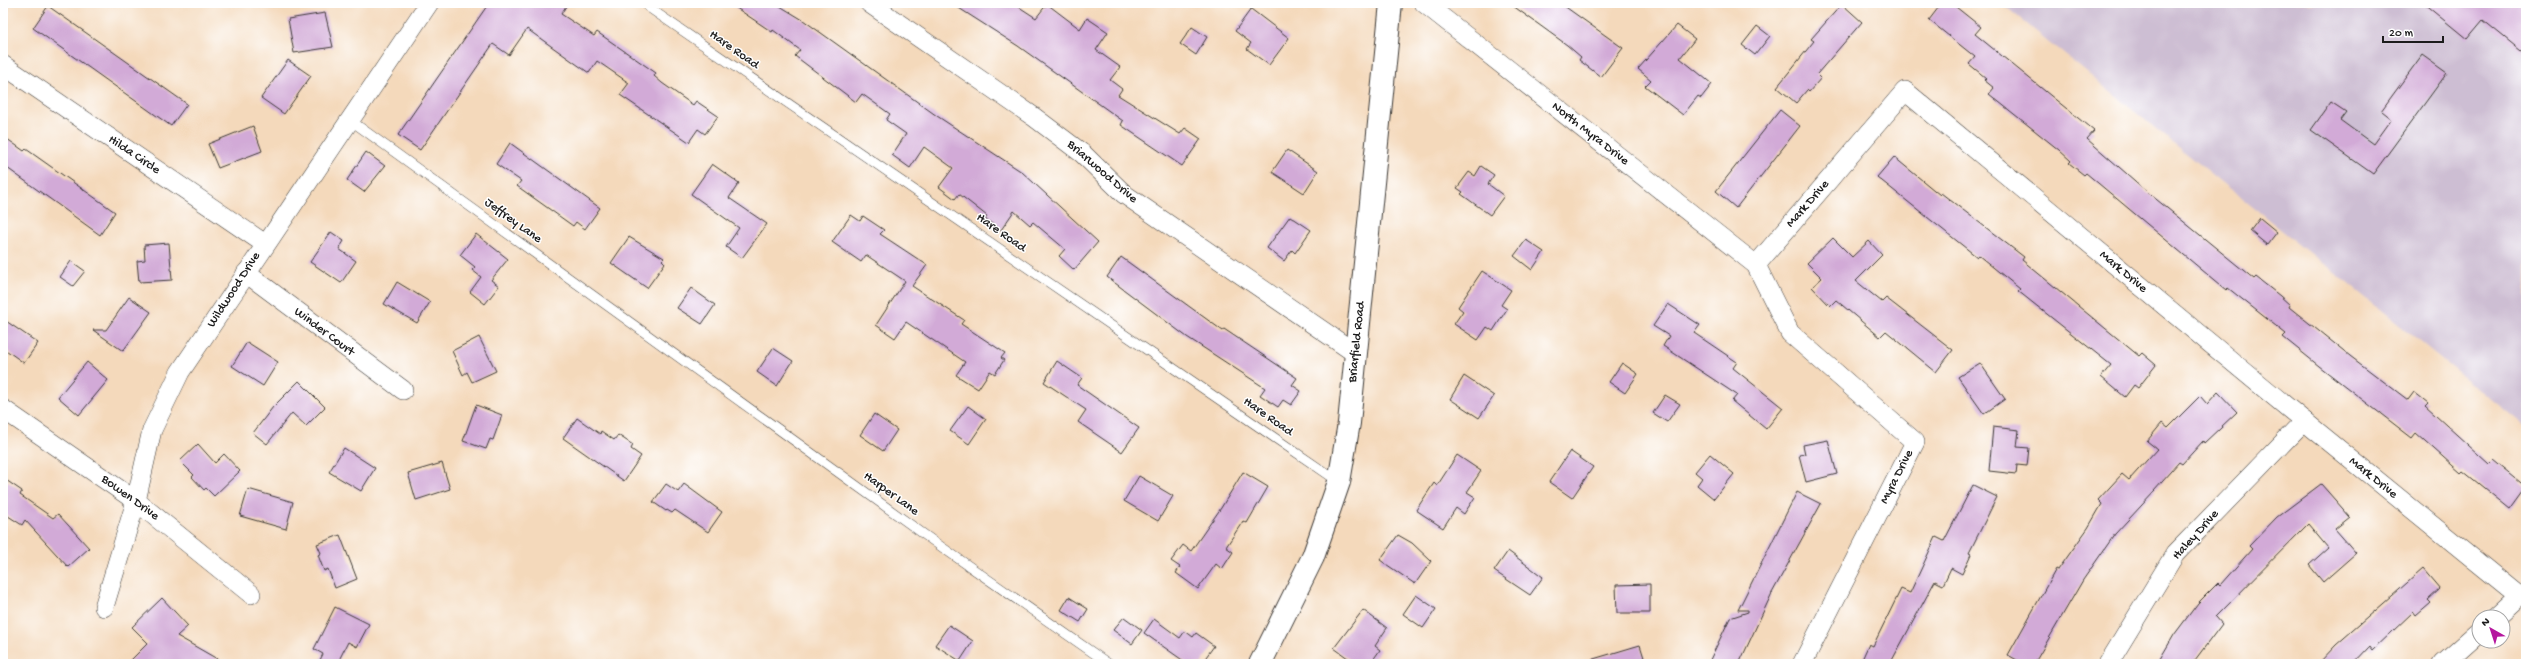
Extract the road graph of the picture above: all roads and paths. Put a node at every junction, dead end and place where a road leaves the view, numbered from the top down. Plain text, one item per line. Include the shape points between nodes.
1 (869, 3) edge
2 (1391, 3) edge
3 (1424, 3) edge
4 (421, 6) edge
5 (648, 7) dead end
6 (3, 65) edge
7 (350, 120) junction
8 (265, 244) junction
9 (1756, 265) junction
10 (246, 273) junction
11 (661, 342) joint
12 (1355, 353) junction
13 (403, 390) dead end
14 (3, 409) edge
15 (2304, 422) junction
16 (1339, 482) junction
17 (136, 501) junction
18 (251, 594) dead end
19 (104, 607) dead end
20 (2505, 609) edge
21 (2471, 639) edge
22 (1108, 664) edge
23 (1260, 664) edge
24 (1802, 664) edge
25 (2108, 664) edge
26 (2443, 664) edge

1 - 12 street, Briarwood Drive via 1034,117 1083,154 1124,194
2 - 12 main road, Briarfield Road
3 - 9 street, North Myra Drive
4 - 7 street, Wildwood Drive
5 - 16 lane, Hare Road
6 - 8 street, Hilda Circle
7 - 8 street, Wildwood Drive
7 - 11 lane, Jeffrey Lane
8 - 10 street, Wildwood Drive
9 - 15 street, Mark Drive via 1905,91
9 - 24 street, Myra Drive via 1790,333 1915,442
10 - 13 street, Winder Court
10 - 17 street, Wildwood Drive via 180,372 152,430
11 - 22 lane, Harper Lane via 936,543
12 - 16 main road, Briarfield Road via 1349,423
14 - 17 street, Bowen Drive
15 - 20 street, Mark Drive via 2519,596
15 - 25 street, Haley Drive via 2175,554
16 - 23 main road, Briarfield Road via 1313,557
17 - 18 street, Bowen Drive
17 - 19 street, Wildwood Drive
21 - 26 street

